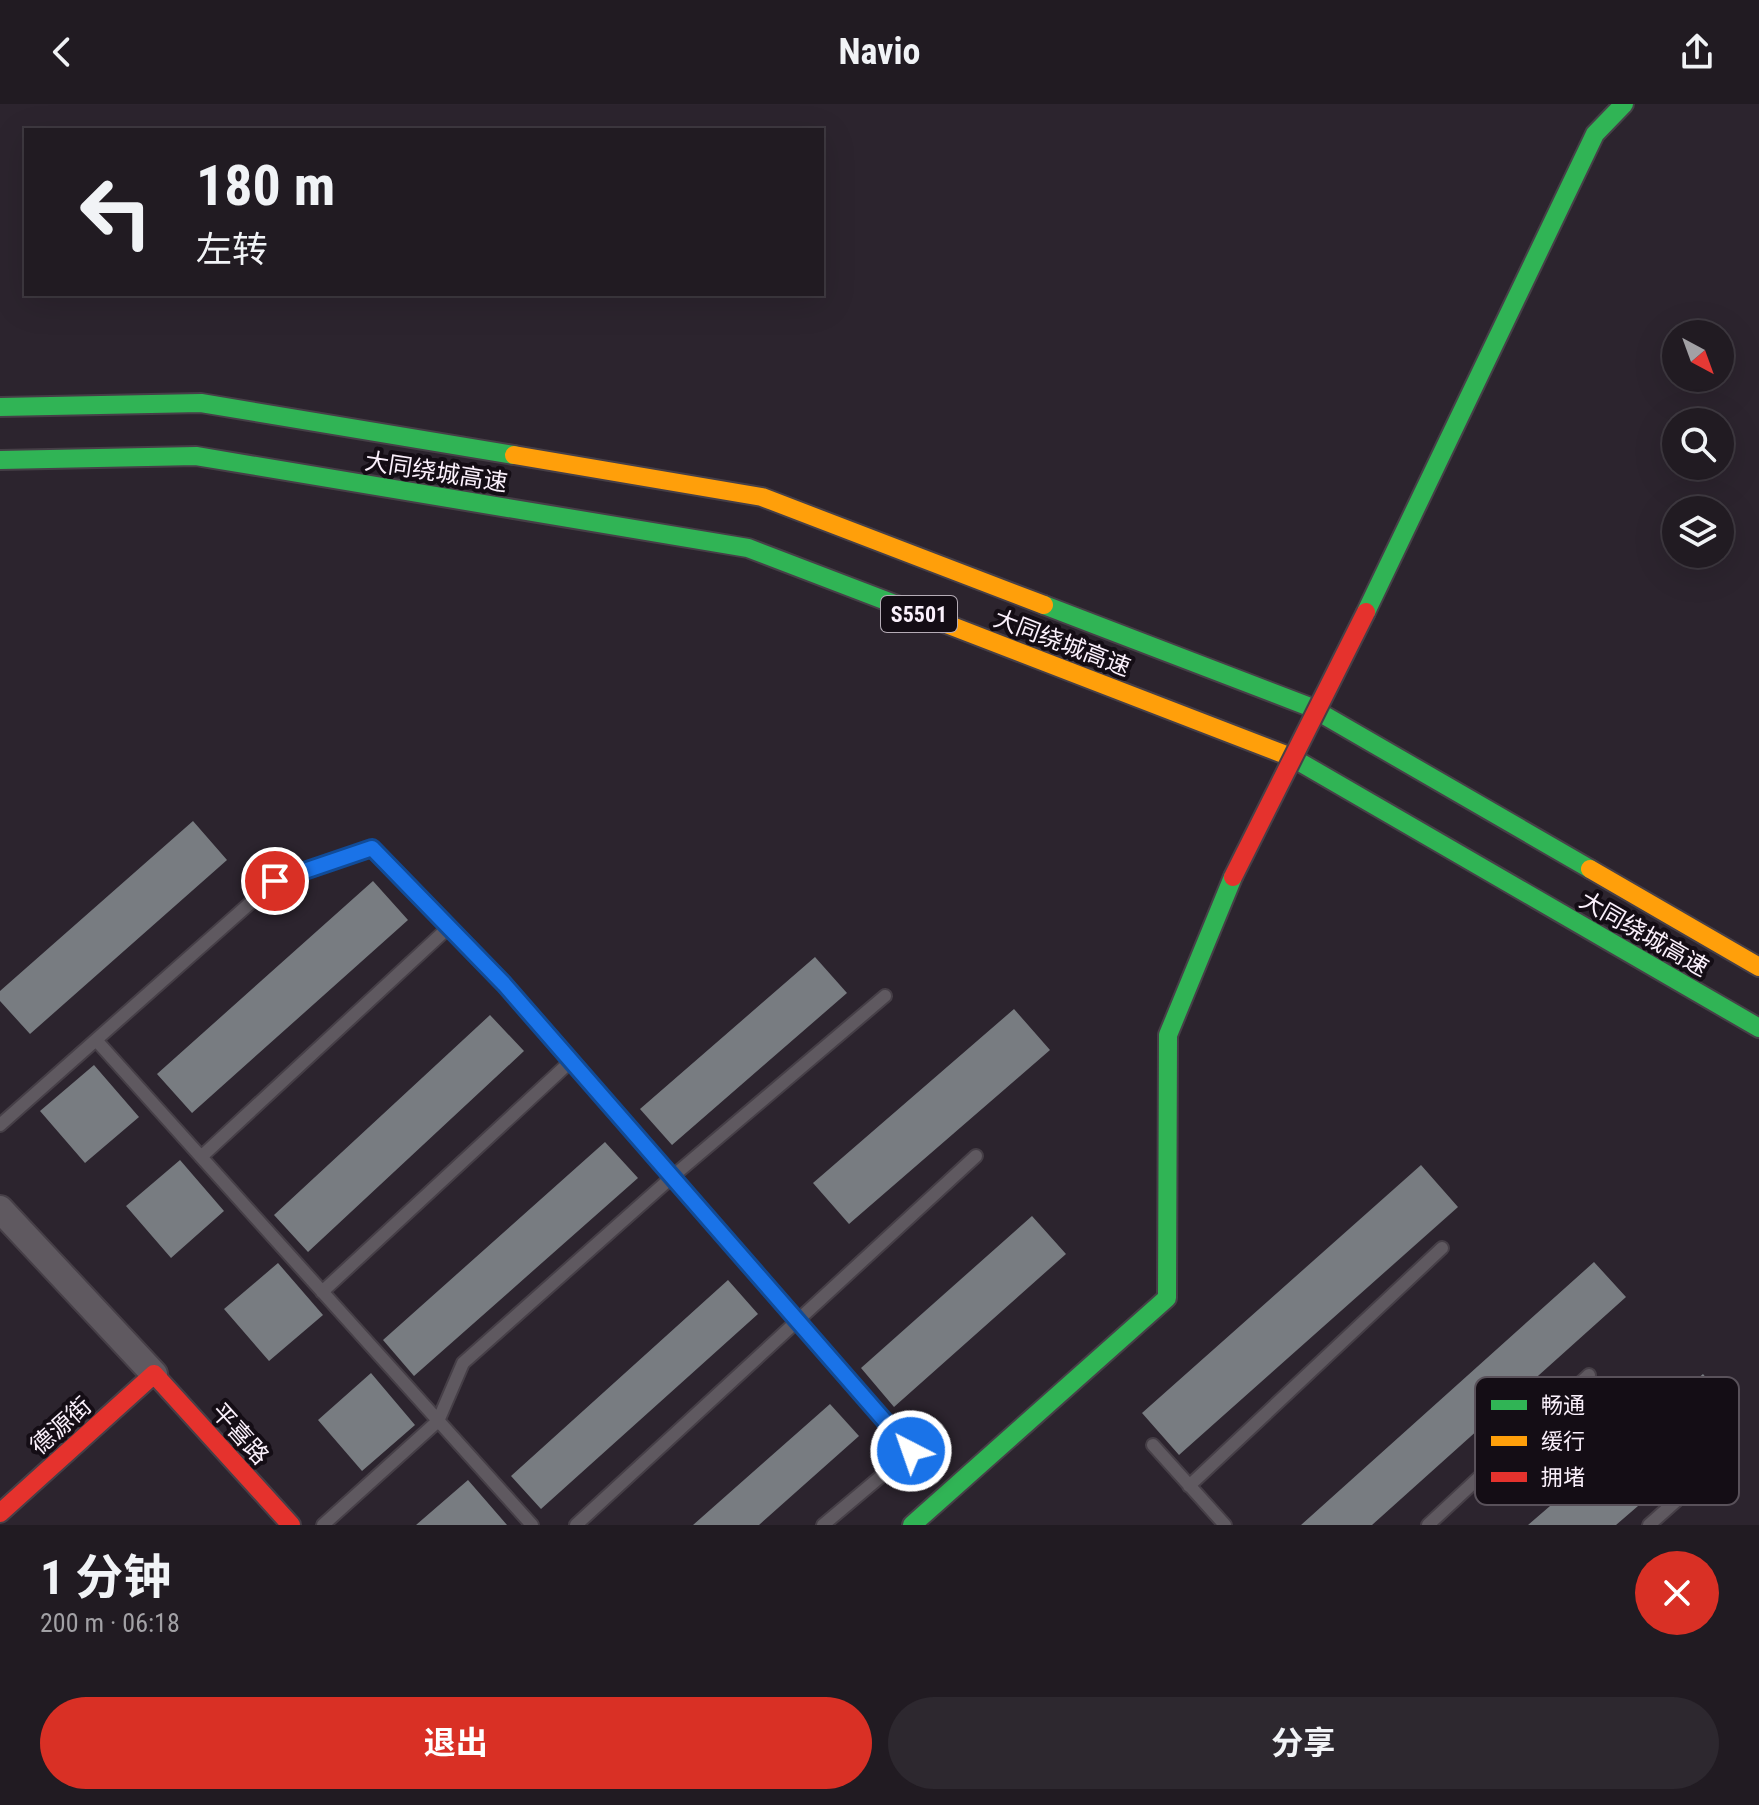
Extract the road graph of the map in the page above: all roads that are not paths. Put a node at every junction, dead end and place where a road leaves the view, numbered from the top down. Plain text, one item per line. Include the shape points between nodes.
1 (1624, 104) edge
2 (0, 407) edge
3 (0, 460) edge
4 (449, 927) junction
5 (1759, 967) edge
6 (885, 996) dead end
7 (1759, 1028) edge
8 (96, 1040) junction
9 (571, 1061) junction
10 (0, 1125) edge
11 (976, 1156) dead end
12 (201, 1157) junction
13 (672, 1177) junction
14 (0, 1209) edge
15 (1442, 1248) dead end
16 (322, 1292) junction
17 (797, 1320) junction
18 (154, 1374) junction
19 (438, 1421) junction
20 (1153, 1445) dead end
21 (1475, 1481) edge
22 (1189, 1486) junction
23 (1672, 1505) edge
24 (0, 1513) edge
25 (291, 1525) edge
26 (323, 1525) edge
27 (532, 1525) edge
28 (576, 1525) edge
29 (823, 1525) edge
30 (912, 1525) edge
31 (1225, 1525) edge
32 (1428, 1525) edge
33 (1649, 1525) edge

1 - 30 main road, bridge via 1595,134 1233,877 1168,1035 1167,1298
2 - 5 main road, 大同绕城高速 / S5501 via 201,403 762,497 1310,707
3 - 7 main road, 大同绕城高速 / S5501 via 196,456 748,548 1287,755
4 - 8 lane via 372,848 275,881
4 - 9 lane
4 - 12 lane
6 - 13 lane
8 - 10 lane
8 - 12 lane
9 - 13 lane
9 - 16 lane
11 - 17 lane
12 - 16 lane
13 - 17 lane
13 - 19 lane via 463,1363
14 - 18 street
15 - 22 lane
16 - 19 lane
17 - 28 lane
17 - 29 lane via 911,1451
18 - 24 main road, 德源街
18 - 25 main road, 平喜路
19 - 26 lane
19 - 27 lane
20 - 22 lane
21 - 32 lane
22 - 31 lane
23 - 33 lane

